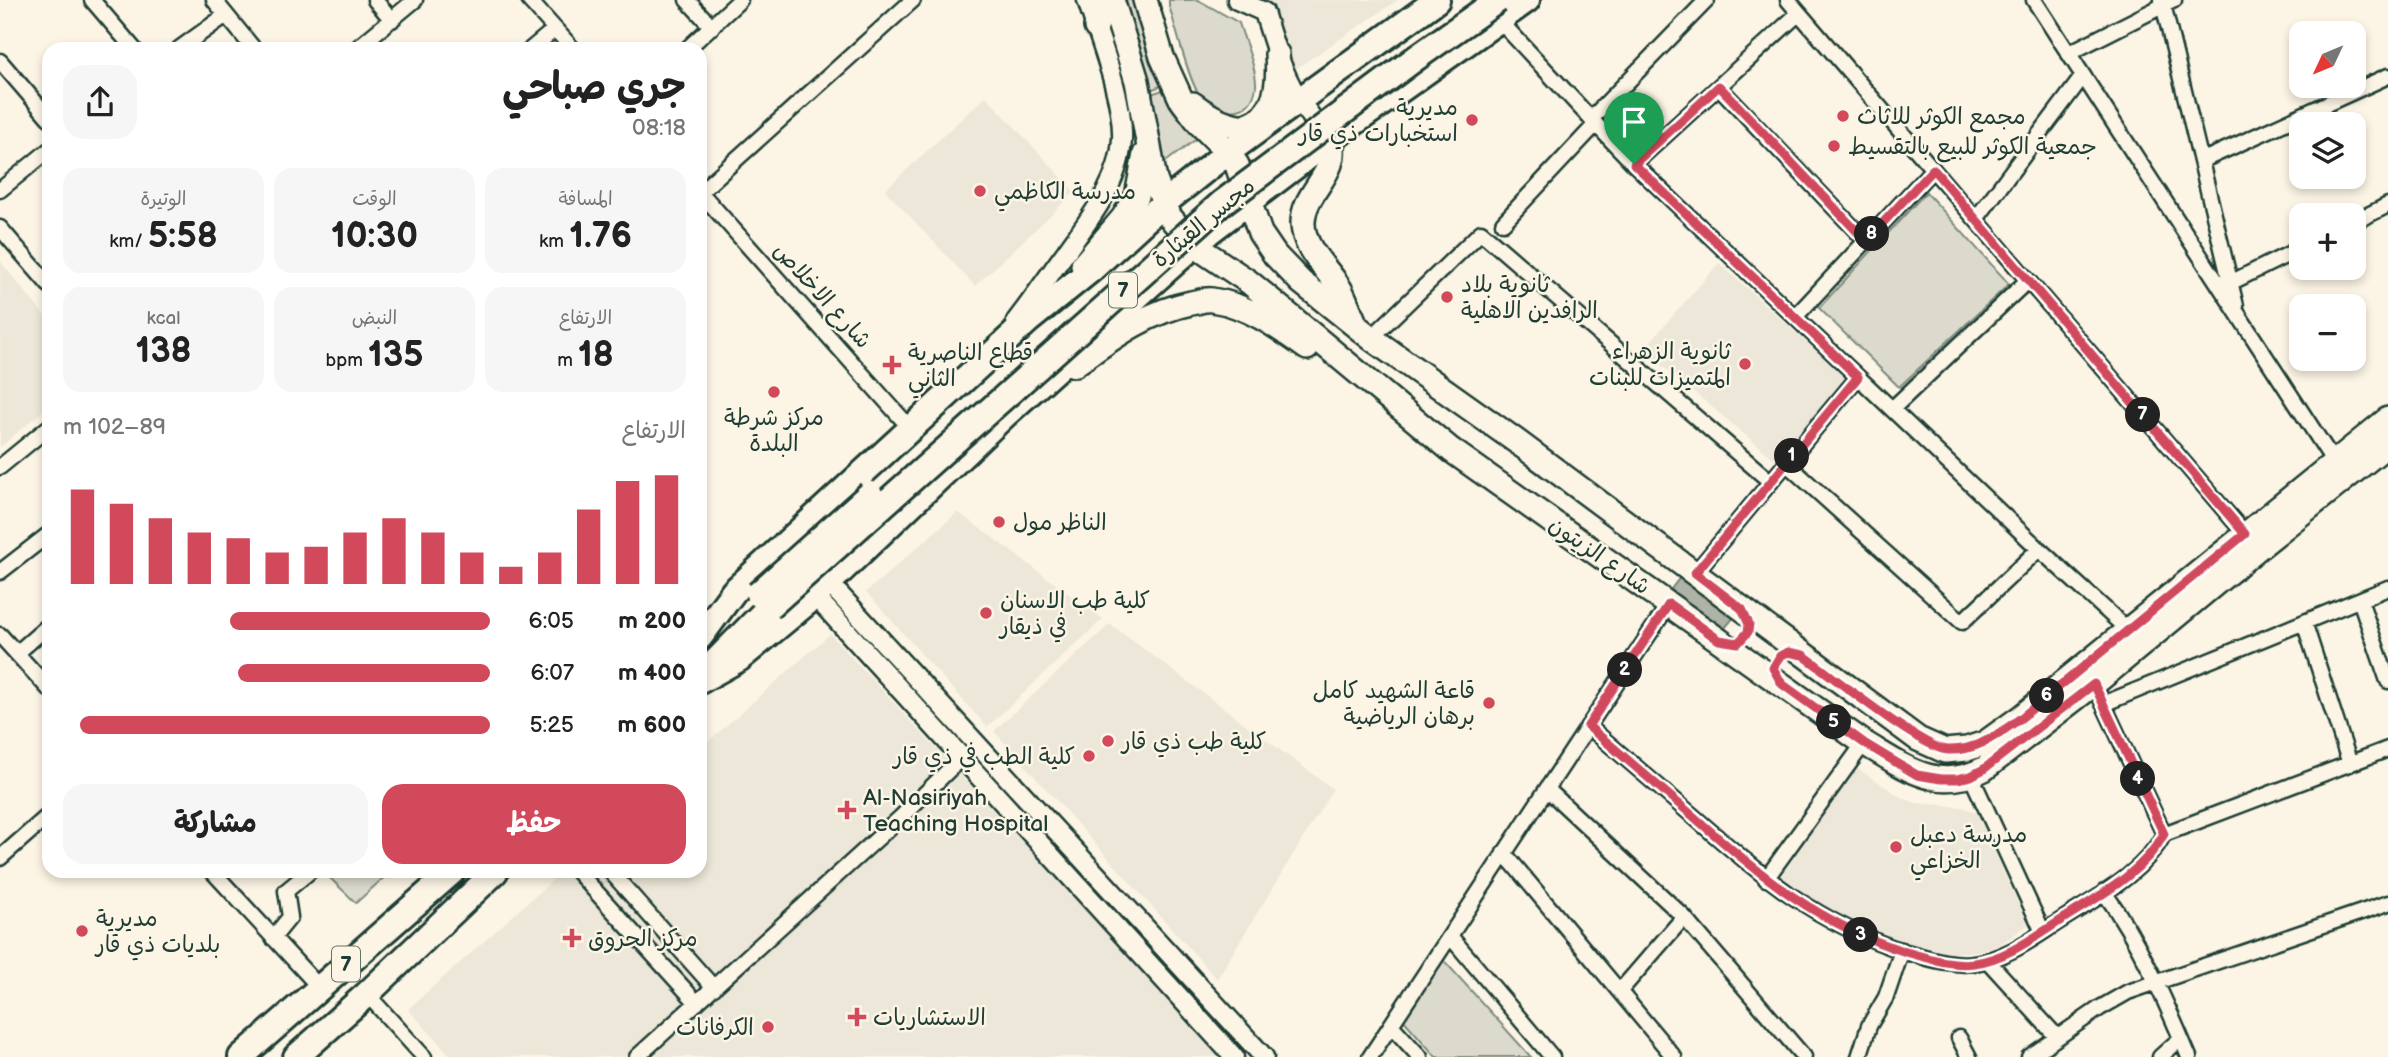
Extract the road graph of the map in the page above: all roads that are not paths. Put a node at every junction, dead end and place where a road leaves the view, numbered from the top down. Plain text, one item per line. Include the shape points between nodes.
1 (92, 0) edge
2 (214, 0) edge
3 (375, 0) edge
4 (415, 0) edge
5 (530, 0) edge
6 (687, 0) edge
7 (740, 0) edge
8 (913, 0) edge
9 (1087, 0) edge
10 (1104, 0) edge
11 (1112, 0) edge
12 (1145, 0) edge
13 (1237, 0) edge
14 (1437, 0) edge
15 (1470, 0) edge
16 (1527, 0) edge
17 (1707, 0) edge
18 (1788, 0) edge
19 (2034, 0) edge
20 (2167, 2) edge
21 (1263, 6) edge
22 (1499, 10) edge
23 (1799, 13) junction
24 (226, 15) junction
25 (392, 20) junction
26 (712, 27) junction
27 (1096, 27) junction
28 (555, 29) junction
29 (128, 42) edge
30 (189, 42) edge
31 (248, 42) edge
32 (365, 42) edge
33 (539, 42) edge
34 (567, 42) edge
35 (695, 42) edge
36 (2068, 53) junction
37 (1277, 54) junction
38 (0, 61) edge
39 (2083, 76) junction
40 (2388, 76) edge
41 (1719, 86) junction
42 (1177, 91) junction
43 (1299, 100) junction
44 (42, 110) edge
45 (1593, 122) junction
46 (1268, 123) junction
47 (1238, 127) junction
48 (1330, 140) junction
49 (1147, 144) junction
50 (1228, 152) junction
51 (42, 156) edge
52 (2201, 161) junction
53 (1634, 164) junction
54 (1933, 169) junction
55 (707, 186) edge
56 (0, 190) edge
57 (707, 200) edge
58 (1251, 200) junction
59 (1163, 204) junction
60 (2388, 205) edge
61 (2366, 216) edge
62 (1976, 219) junction
63 (1503, 223) dead end
64 (0, 229) edge
65 (1866, 241) junction
66 (1194, 245) junction
67 (2289, 254) edge
68 (1092, 269) junction
69 (42, 277) edge
70 (2028, 281) junction
71 (2230, 283) junction
72 (1053, 300) junction
73 (1125, 307) junction
74 (1795, 317) junction
75 (2238, 317) junction
76 (1364, 332) junction
77 (984, 362) junction
78 (1858, 377) junction
79 (1892, 409) junction
80 (1006, 414) junction
81 (2388, 419) edge
82 (911, 429) junction
83 (42, 433) edge
84 (2388, 444) edge
85 (1451, 450) junction
86 (2334, 462) junction
87 (1786, 463) junction
88 (0, 467) edge
89 (1771, 482) junction
90 (2245, 534) junction
91 (42, 539) edge
92 (2039, 549) junction
93 (0, 572) edge
94 (1695, 573) junction
95 (2388, 588) edge
96 (822, 590) junction
97 (764, 600) junction
98 (2360, 600) junction
99 (1669, 604) junction
100 (1742, 609) junction
101 (2304, 622) junction
102 (707, 628) edge
103 (2128, 630) junction
104 (42, 631) edge
105 (0, 635) edge
106 (1719, 640) junction
107 (707, 642) edge
108 (17, 653) junction
109 (1803, 655) junction
110 (707, 670) edge
111 (707, 675) edge
112 (42, 681) edge
113 (2388, 681) edge
114 (1782, 684) junction
115 (2098, 694) junction
116 (1588, 726) junction
117 (1864, 743) junction
118 (2388, 750) edge
119 (961, 758) junction
120 (2350, 764) junction
121 (1971, 776) junction
122 (1547, 789) junction
123 (42, 821) edge
124 (2164, 834) junction
125 (1504, 853) junction
126 (0, 858) edge
127 (218, 878) edge
128 (302, 878) edge
129 (445, 878) edge
130 (489, 878) edge
131 (583, 878) edge
132 (616, 878) edge
133 (1766, 879) junction
134 (2104, 892) junction
135 (2388, 903) edge
136 (1684, 917) junction
137 (2043, 932) junction
138 (1450, 936) junction
139 (273, 938) junction
140 (1902, 950) junction
141 (1987, 960) junction
142 (2155, 982) junction
143 (319, 987) junction
144 (714, 988) junction
145 (1620, 991) junction
146 (366, 994) junction
147 (698, 1003) junction
148 (1391, 1024) junction
149 (2057, 1037) junction
150 (1959, 1038) dead end
151 (2181, 1038) junction
152 (1855, 1056) edge
153 (241, 1057) edge
154 (296, 1057) edge
155 (424, 1057) edge
156 (637, 1057) edge
157 (1234, 1057) edge
158 (1264, 1057) edge
159 (1370, 1057) edge
160 (1420, 1057) edge
161 (1552, 1057) edge
162 (1674, 1057) edge
163 (1804, 1057) edge
164 (1969, 1057) edge
165 (2029, 1057) edge
166 (2161, 1057) edge
167 (2189, 1057) edge

1 - 29 street
2 - 24 street
3 - 25 street
4 - 25 street
5 - 28 street
6 - 26 street
7 - 26 street
8 - 55 street
9 - 27 street
10 - 27 main road
11 - 49 main road, شارع الزيتون via 1138,81
12 - 42 main road, شارع الزيتون via 1161,57
13 - 21 street
14 - 43 highway
15 - 97 highway, مجسر القيثارة / 7, bridge via 1212,190
16 - 22 highway
17 - 45 street
18 - 23 street
19 - 36 street
20 - 36 street
20 - 52 street
21 - 37 street
22 - 45 street
22 - 48 highway
22 - 97 highway, مجسر القيثارة / 7, bridge via 1416,58 1223,202
23 - 41 street
23 - 54 street
24 - 30 street
24 - 31 street
25 - 32 street
26 - 35 street
27 - 77 street via 1115,88 1122,136 1120,158 1106,193 1084,228
28 - 33 street
28 - 34 street
36 - 39 street
37 - 43 street
37 - 47 main road via 1279,76 1271,105 1256,120
38 - 44 street
39 - 62 street
39 - 75 street
40 - 52 street
41 - 53 street
41 - 65 street
42 - 47 main road via 1210,115
42 - 50 main road, شارع الزيتون via 1200,124
43 - 46 highway
43 - 48 street
45 - 53 street
45 - 63 street
46 - 47 main road
46 - 50 highway
48 - 58 highway
48 - 76 main road via 1332,162 1306,204 1304,232 1310,249
49 - 59 main road, شارع الزيتون
49 - 72 main road via 1137,195
50 - 58 main road, شارع الزيتون
50 - 59 highway
51 - 56 street
52 - 71 street
53 - 74 street
54 - 62 street
54 - 65 street
57 - 82 street, شارع الاخلاص
58 - 66 highway
58 - 76 main road, شارع الزيتون via 1260,233 1275,255
59 - 66 main road, شارع الزيتون
59 - 68 highway
60 - 61 street
62 - 70 street
64 - 69 street
65 - 74 street
66 - 73 highway
66 - 85 main road, شارع الزيتون via 1249,282
67 - 71 street
68 - 72 highway
68 - 73 highway via 1109,265 1122,276 1131,290
70 - 79 street
70 - 90 street
71 - 75 street
72 - 77 highway
73 - 80 highway
74 - 78 street
75 - 86 street
76 - 89 street via 1481,232
76 - 94 main road, شارع الزيتون
77 - 82 highway
78 - 79 street
78 - 87 street
79 - 92 street
80 - 85 main road via 1126,328 1168,307 1210,299 1245,309 1282,330
80 - 96 highway
81 - 86 main road, شارع الزيتون
82 - 102 highway via 734,592
83 - 88 street
84 - 115 main road via 2256,549
85 - 99 main road, شارع الزيتون
86 - 90 main road, شارع الزيتون
87 - 89 street
87 - 92 street via 1962,622
89 - 94 street
90 - 103 main road, شارع الزيتون
91 - 93 street
92 - 103 street
94 - 100 main road, شارع الزيتون
95 - 98 street
96 - 111 highway via 755,648
96 - 119 street
96 - 158 street
97 - 107 highway, 7
97 - 110 highway, 7
98 - 101 street
98 - 113 street
99 - 106 main road, شارع الزيتون
99 - 116 street
100 - 106 main road via 1749,624 1745,638 1738,643
100 - 109 main road, شارع الزيتون
101 - 115 street
101 - 120 street
103 - 109 main road, شارع الزيتون via 1985,743 1945,751 1919,738
104 - 108 street
105 - 108 street
106 - 114 main road, شارع الزيتون
108 - 112 street
109 - 114 main road via 1788,652 1776,660 1773,668
114 - 117 main road, شارع الزيتون
115 - 121 main road
115 - 124 street
116 - 122 street
116 - 133 street
117 - 121 main road, شارع الزيتون via 1917,775 1941,779
117 - 133 street
118 - 120 street
119 - 144 street
119 - 157 street
120 - 124 street
121 - 137 street
122 - 125 street
122 - 136 street
123 - 126 street
124 - 134 street via 2147,860
125 - 138 street
125 - 145 street
127 - 139 street
128 - 139 street via 286,891 290,917
129 - 143 highway, 7
130 - 146 highway, 7
131 - 147 street
132 - 144 street
133 - 140 street via 1823,916
134 - 137 street
134 - 142 street via 2124,920
135 - 142 street
136 - 145 street
136 - 163 street
137 - 141 street
138 - 148 street
138 - 161 street
139 - 143 street
140 - 141 street via 1955,963
140 - 152 street via 1885,997
141 - 149 street
142 - 149 street via 2128,992
142 - 151 street
143 - 153 highway, 7
144 - 147 street
145 - 162 street
146 - 154 highway, 7
146 - 155 street
147 - 156 street
148 - 159 street
148 - 160 street
149 - 165 street
150 - 164 street
151 - 166 street
151 - 167 street

